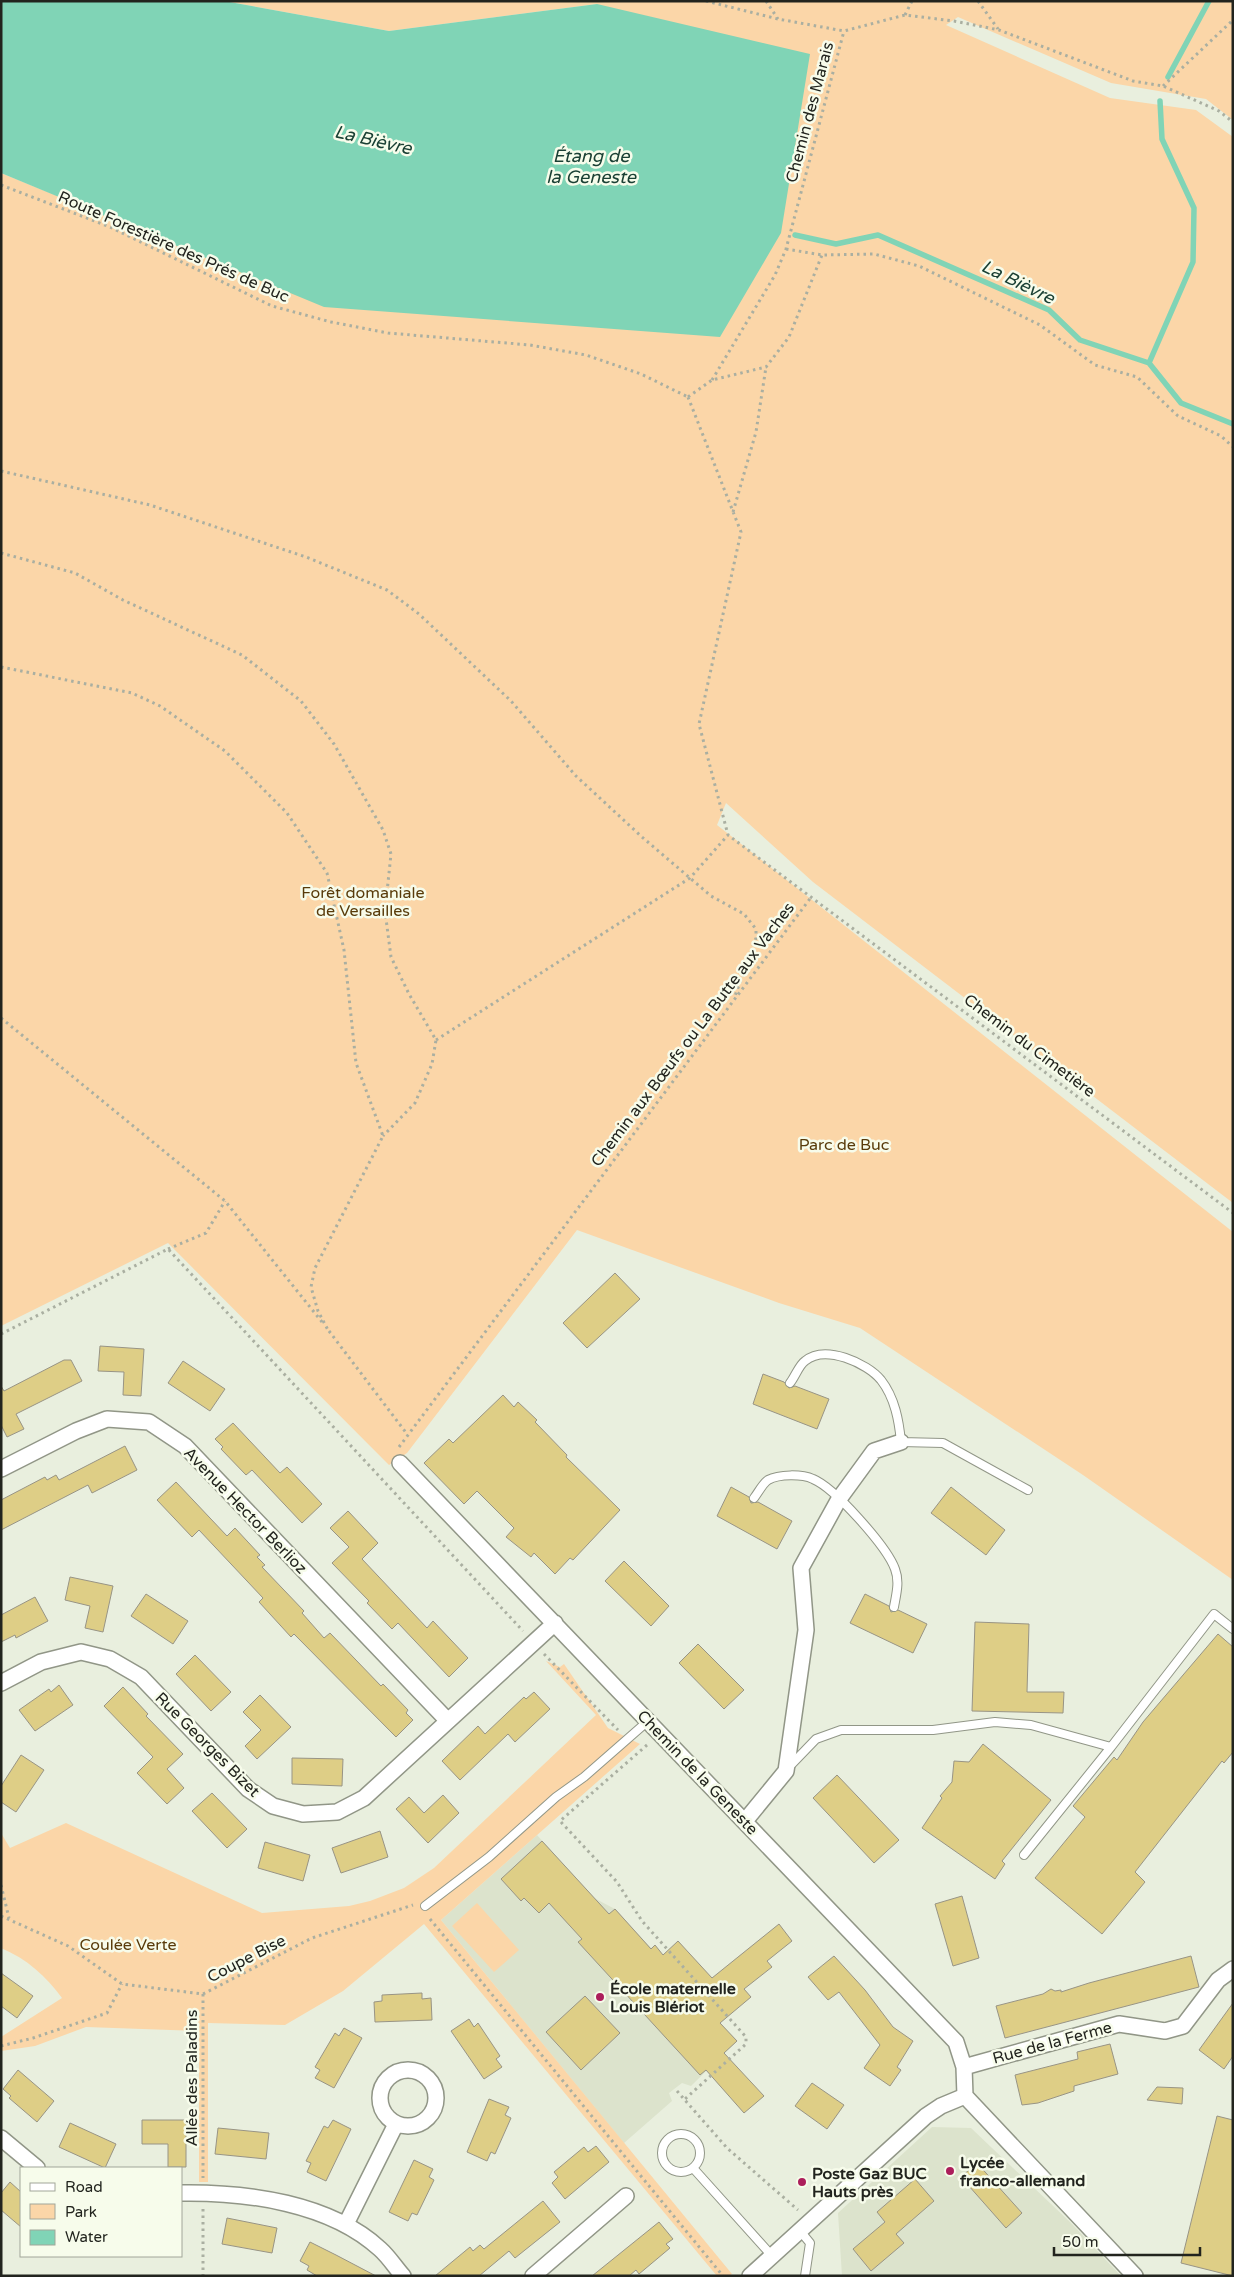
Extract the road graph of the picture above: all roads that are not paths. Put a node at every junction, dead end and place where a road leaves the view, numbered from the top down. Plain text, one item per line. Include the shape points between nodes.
1 (790, 1383) dead end
2 (901, 1442) junction
3 (400, 1463) road end
4 (1, 1469) edge
5 (1028, 1490) dead end
6 (754, 1498) dead end
7 (839, 1498) junction
8 (894, 1607) dead end
9 (556, 1623) junction
10 (1233, 1629) edge
11 (6, 1681) edge
12 (1, 1695) edge
13 (447, 1720) junction
14 (649, 1720) junction
15 (1111, 1747) junction
16 (786, 1771) junction
17 (745, 1821) junction
18 (1024, 1855) dead end
19 (425, 1906) road end
20 (1233, 1969) edge
21 (964, 2067) junction
22 (965, 2096) junction
23 (396, 2124) dead end
24 (1, 2138) edge
25 (36, 2167) edge
26 (692, 2168) junction
27 (182, 2193) edge
28 (626, 2196) dead end
29 (346, 2224) junction
30 (806, 2227) junction
31 (772, 2256) junction
32 (403, 2276) edge
33 (533, 2276) edge
34 (750, 2276) edge
35 (805, 2276) edge
36 (1135, 2276) edge

1 - 2 lane via 805,1360 824,1353 854,1360 881,1380 898,1413
2 - 5 lane via 943,1444
2 - 7 street via 874,1451
3 - 9 street, Chemin de la Geneste
4 - 13 street, Avenue Hector Berlioz via 107,1419 149,1422 185,1446
6 - 7 lane via 767,1480 786,1475 813,1479
7 - 8 lane via 880,1542 895,1569 898,1587
7 - 16 street via 801,1568 806,1630
9 - 13 street, Rue Georges Bizet
9 - 14 street, Chemin de la Geneste
10 - 15 lane via 1214,1614
11 - 12 street, Rue Georges Bizet
11 - 13 street, Rue Georges Bizet via 41,1662 80,1652 110,1659 140,1677 248,1789 273,1806 303,1814 337,1812 364,1798
14 - 17 street, Chemin de la Geneste
14 - 19 lane via 489,1857
15 - 16 lane via 1031,1725 996,1722 933,1730 841,1730 816,1739
15 - 18 lane
16 - 17 street
17 - 21 street, Chemin de la Geneste via 956,2042
20 - 21 street, Rue de la Ferme via 1218,1980 1183,2026 1165,2030 1119,2024
21 - 22 street, Chemin de la Geneste
22 - 30 street via 926,2116
22 - 36 street
23 - 29 street
24 - 25 street
26 - 26 lane via 700,2158 695,2140 684,2134 671,2136 661,2152 664,2164 680,2172
26 - 31 lane
27 - 29 street via 249,2195 282,2202
28 - 33 street
29 - 32 street via 381,2249
30 - 31 street
30 - 35 lane via 810,2243
31 - 34 street

